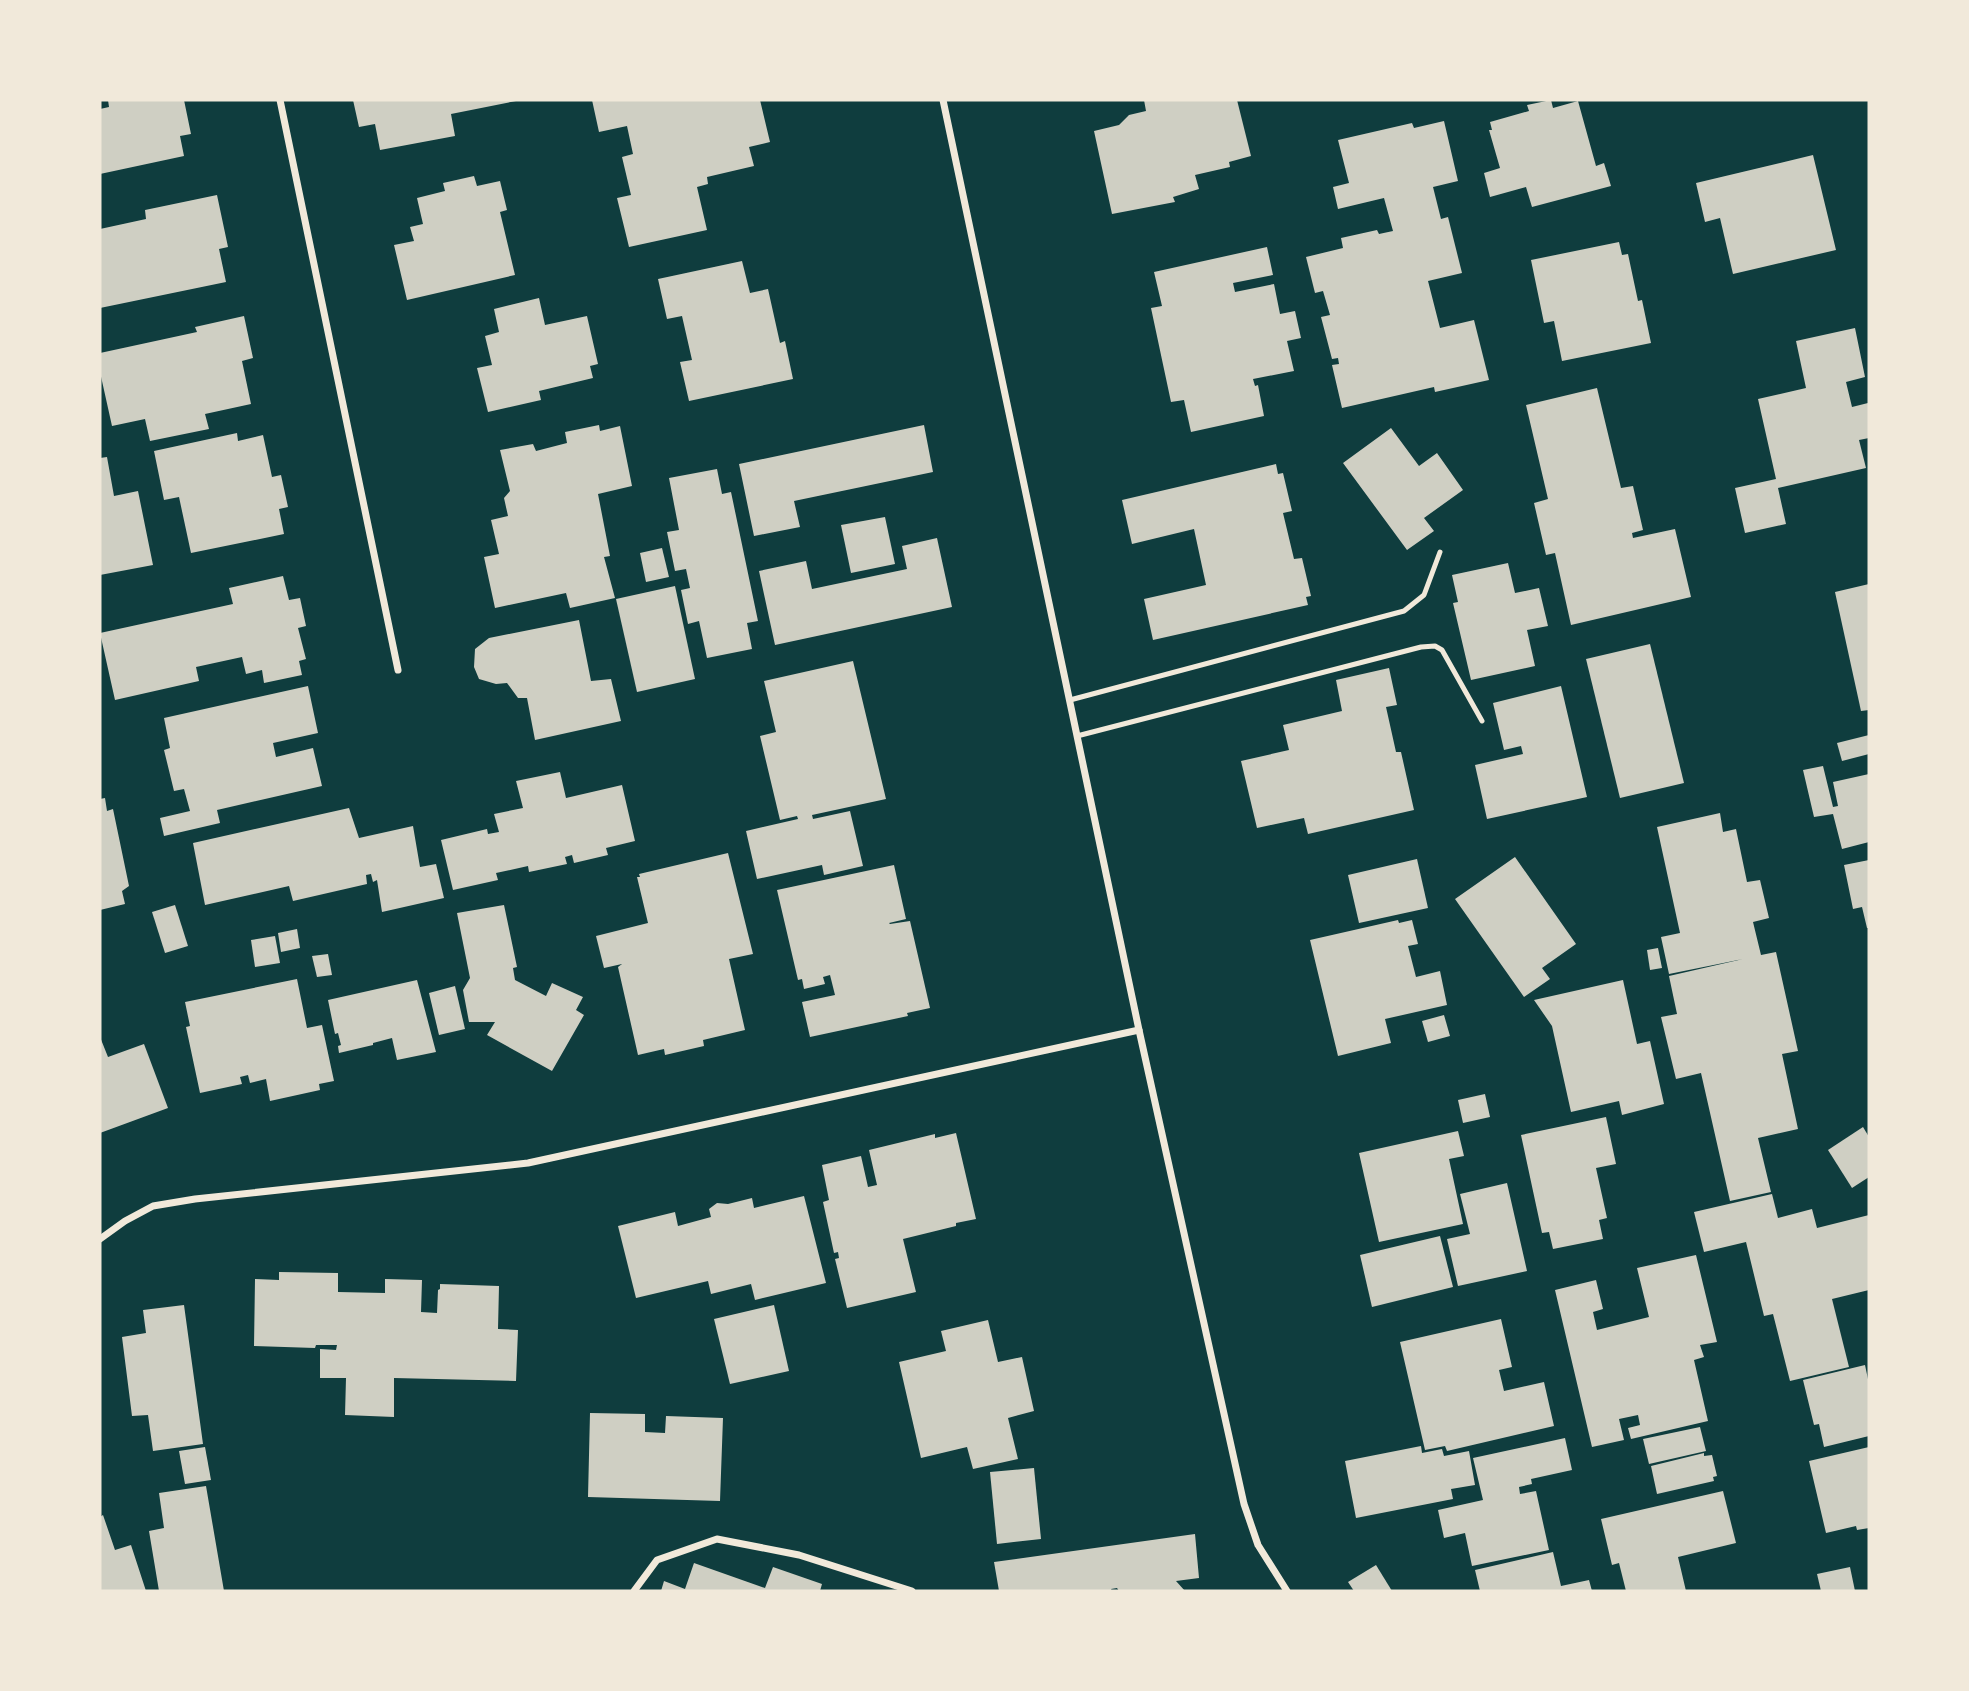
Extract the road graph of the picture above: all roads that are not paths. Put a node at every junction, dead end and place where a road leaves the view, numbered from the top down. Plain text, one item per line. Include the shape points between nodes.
1 (280, 100) edge
2 (943, 100) edge
3 (1440, 552) dead end
4 (398, 670) dead end
5 (1070, 700) junction
6 (1482, 721) dead end
7 (1077, 736) junction
8 (1139, 1030) junction
9 (100, 1239) edge
10 (634, 1591) edge
11 (912, 1591) edge
12 (1287, 1591) edge

1 - 4 street
2 - 5 street
3 - 5 lane via 1424,595 1404,611
5 - 7 street
6 - 7 lane via 1442,650 1435,646
7 - 8 street
8 - 9 street via 528,1163 153,1206
8 - 12 street via 1244,1504 1258,1545
10 - 11 street via 657,1560 717,1539 799,1555

